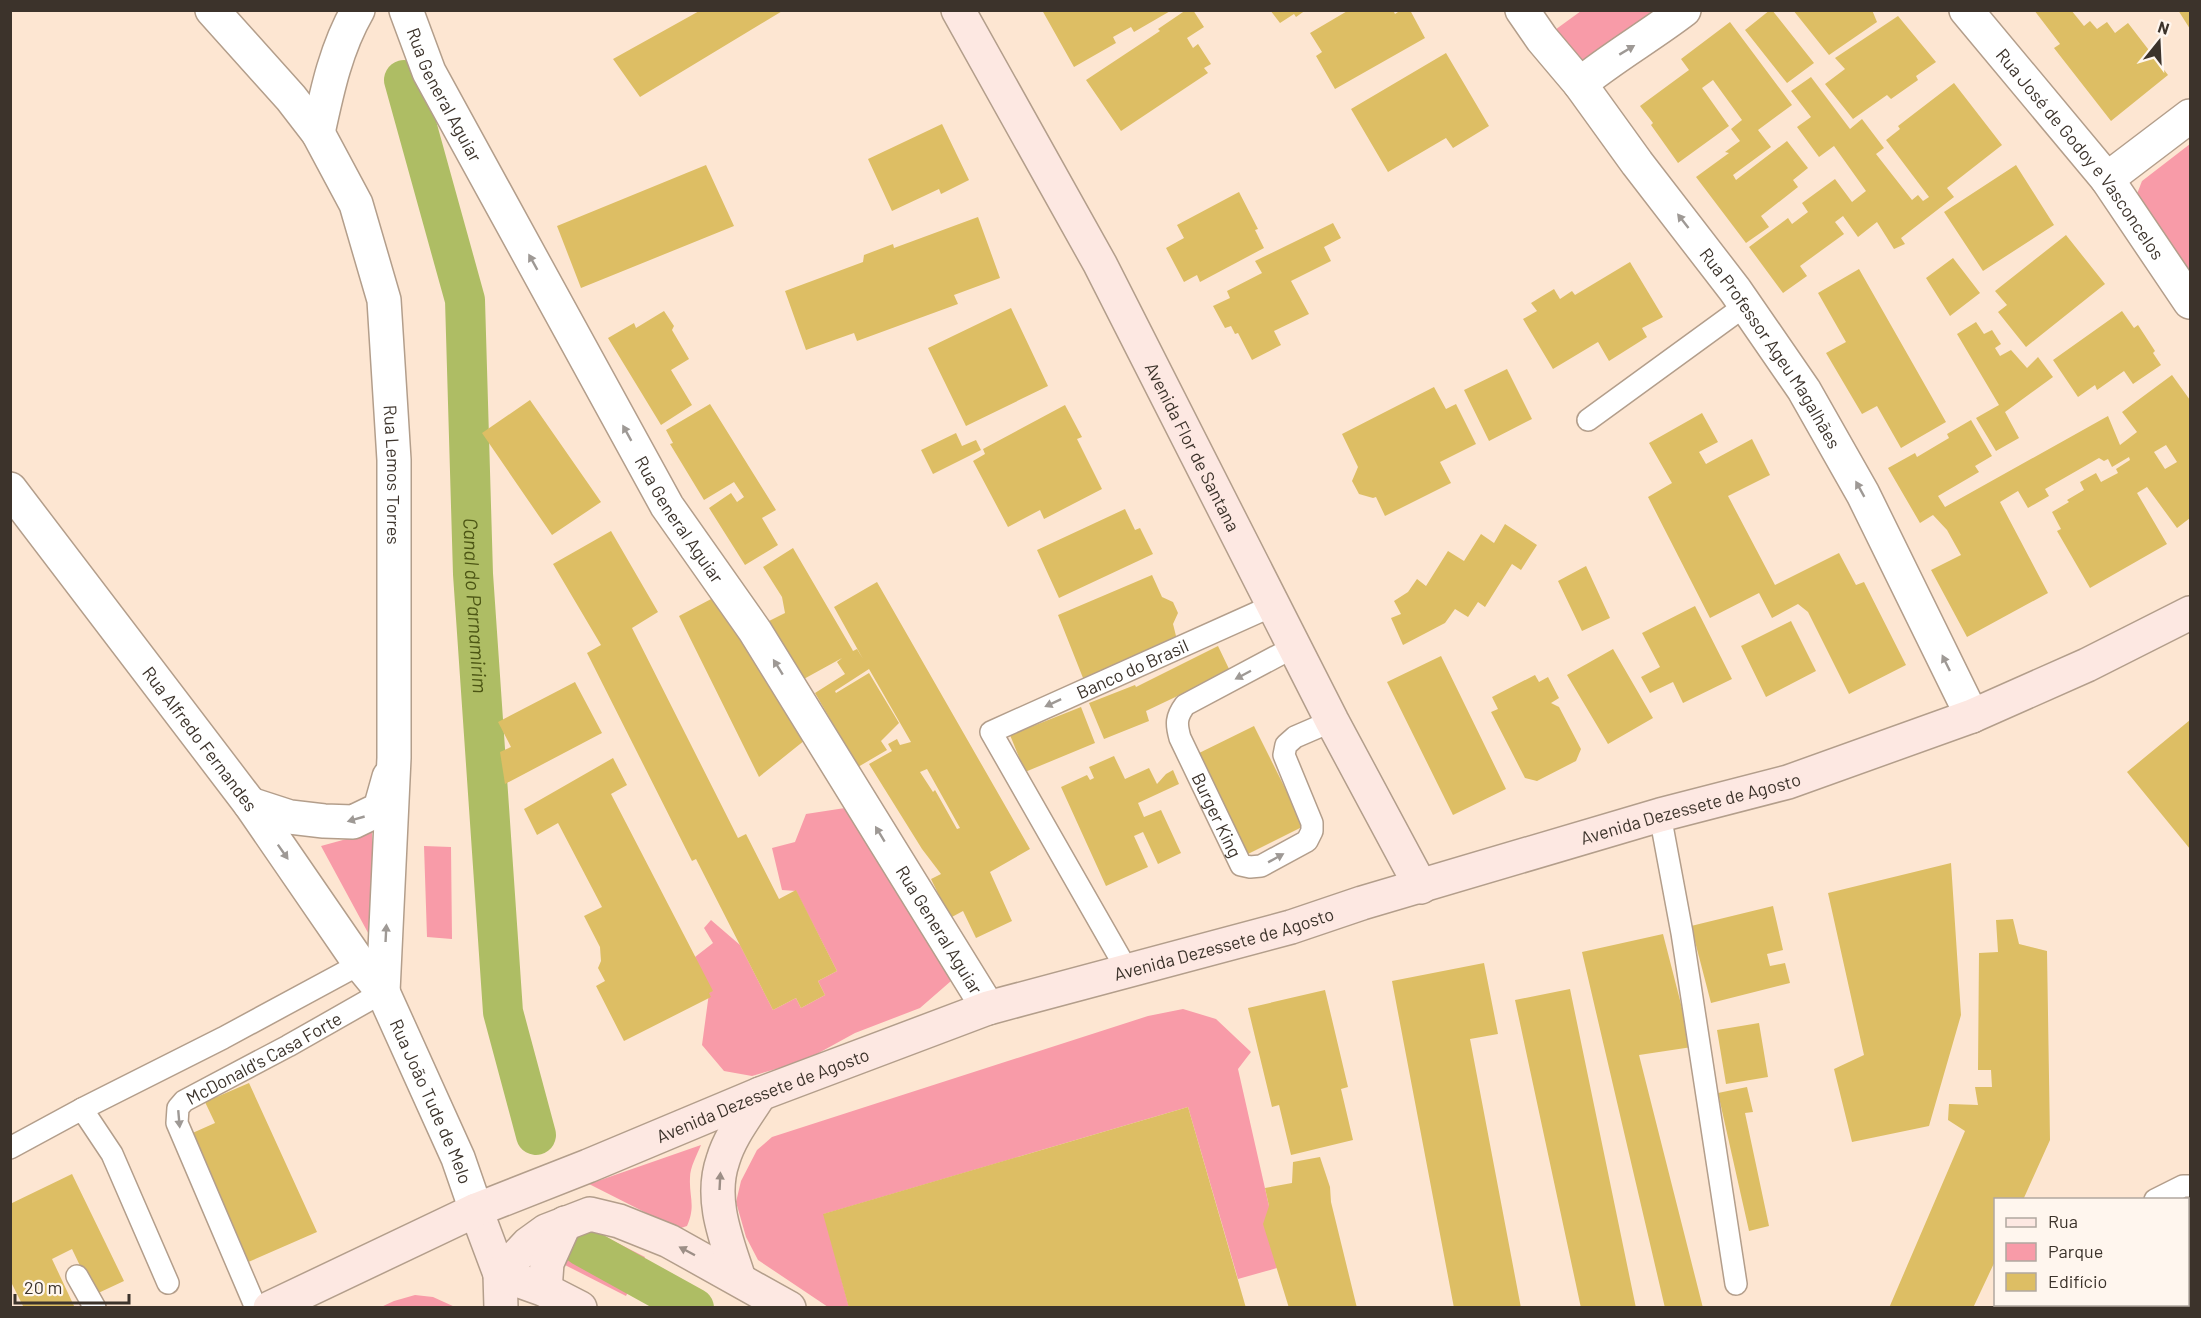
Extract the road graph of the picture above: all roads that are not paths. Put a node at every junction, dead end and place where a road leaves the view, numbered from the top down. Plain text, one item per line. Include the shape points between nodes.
1 (358, 10) edge
2 (406, 10) edge
3 (958, 10) edge
4 (1684, 10) edge
5 (1966, 10) edge
6 (219, 13) edge
7 (1533, 14) edge
8 (1580, 84) junction
9 (2190, 116) edge
10 (318, 134) junction
11 (2107, 179) junction
12 (2190, 302) edge
13 (1746, 305) junction
14 (1588, 420) dead end
15 (10, 489) edge
16 (1275, 605) junction
17 (2190, 613) edge
18 (1294, 647) junction
19 (1972, 716) junction
20 (1332, 721) junction
21 (394, 758) junction
22 (250, 804) junction
23 (1660, 815) junction
24 (1421, 887) junction
25 (360, 964) junction
26 (1127, 970) junction
27 (383, 992) junction
28 (988, 1008) junction
29 (760, 1094) junction
30 (82, 1109) junction
31 (10, 1148) edge
32 (2190, 1186) edge
33 (2159, 1198) edge
34 (476, 1210) junction
35 (565, 1223) junction
36 (500, 1274) junction
37 (77, 1276) dead end
38 (739, 1279) junction
39 (168, 1283) dead end
40 (1736, 1284) dead end
41 (545, 1290) junction
42 (95, 1308) edge
43 (256, 1308) edge
44 (270, 1308) edge
45 (501, 1308) edge
46 (580, 1308) edge
47 (789, 1308) edge

1 - 10 street via 330,77
28 -> 2 street, Rua General Aguiar via 755,630 667,506 429,72
3 - 16 main road, Avenida Flor de Santana via 1100,264
8 -> 4 street
5 - 11 street, Rua José de Godoy e Vasconcelos
6 - 10 street, Rua Lemos Torres
7 - 8 street, Rua Professor Ageu Magalhães via 1542,39
13 -> 8 street, Rua Professor Ageu Magalhães
9 - 11 street
10 - 21 street, Rua Lemos Torres via 356,204 384,300 394,460
11 - 12 street, Rua José de Godoy e Vasconcelos
13 - 14 lane
19 -> 13 street, Rua Professor Ageu Magalhães via 1863,494 1804,390
15 - 22 street, Rua Alfredo Fernandes
16 - 18 main road, Avenida Flor de Santana
16 -> 26 lane, Banco do Brasil via 991,732
17 - 19 main road, Avenida Dezessete de Agosto via 2087,665
18 - 20 main road, Avenida Flor de Santana
18 -> 20 lane, Burger King via 1185,705 1178,715 1180,738 1241,864 1261,866 1307,841 1312,823 1284,755 1286,745
19 - 23 main road, Avenida Dezessete de Agosto via 1788,782
20 - 24 main road, Avenida Flor de Santana
21 -> 22 street via 380,810 352,822 290,817
27 -> 21 street, Rua Lemos Torres
22 -> 25 street, Rua Alfredo Fernandes
23 - 24 main road, Avenida Dezessete de Agosto
23 - 40 lane
24 - 26 main road, Avenida Dezessete de Agosto via 1291,927
25 - 27 street, Rua Alfredo Fernandes
25 - 30 lane
26 - 28 main road, Avenida Dezessete de Agosto
27 - 34 street, Rua João Tude de Melo via 458,1158
27 -> 43 lane, McDonald's Casa Forte via 184,1101 178,1108 177,1123
28 - 29 main road, Avenida Dezessete de Agosto
29 - 34 main road, Avenida Dezessete de Agosto
38 -> 29 main road via 719,1218 719,1177 730,1142
30 - 31 lane
30 - 39 lane via 112,1154
32 - 33 lane
34 - 36 main road
34 - 44 main road, Avenida Dezessete de Agosto
35 - 36 main road via 528,1244
38 -> 35 main road via 669,1241 619,1221 590,1214
35 - 41 main road via 547,1263
36 - 41 main road
36 - 45 main road
37 - 42 lane
38 - 47 main road
41 - 46 main road

